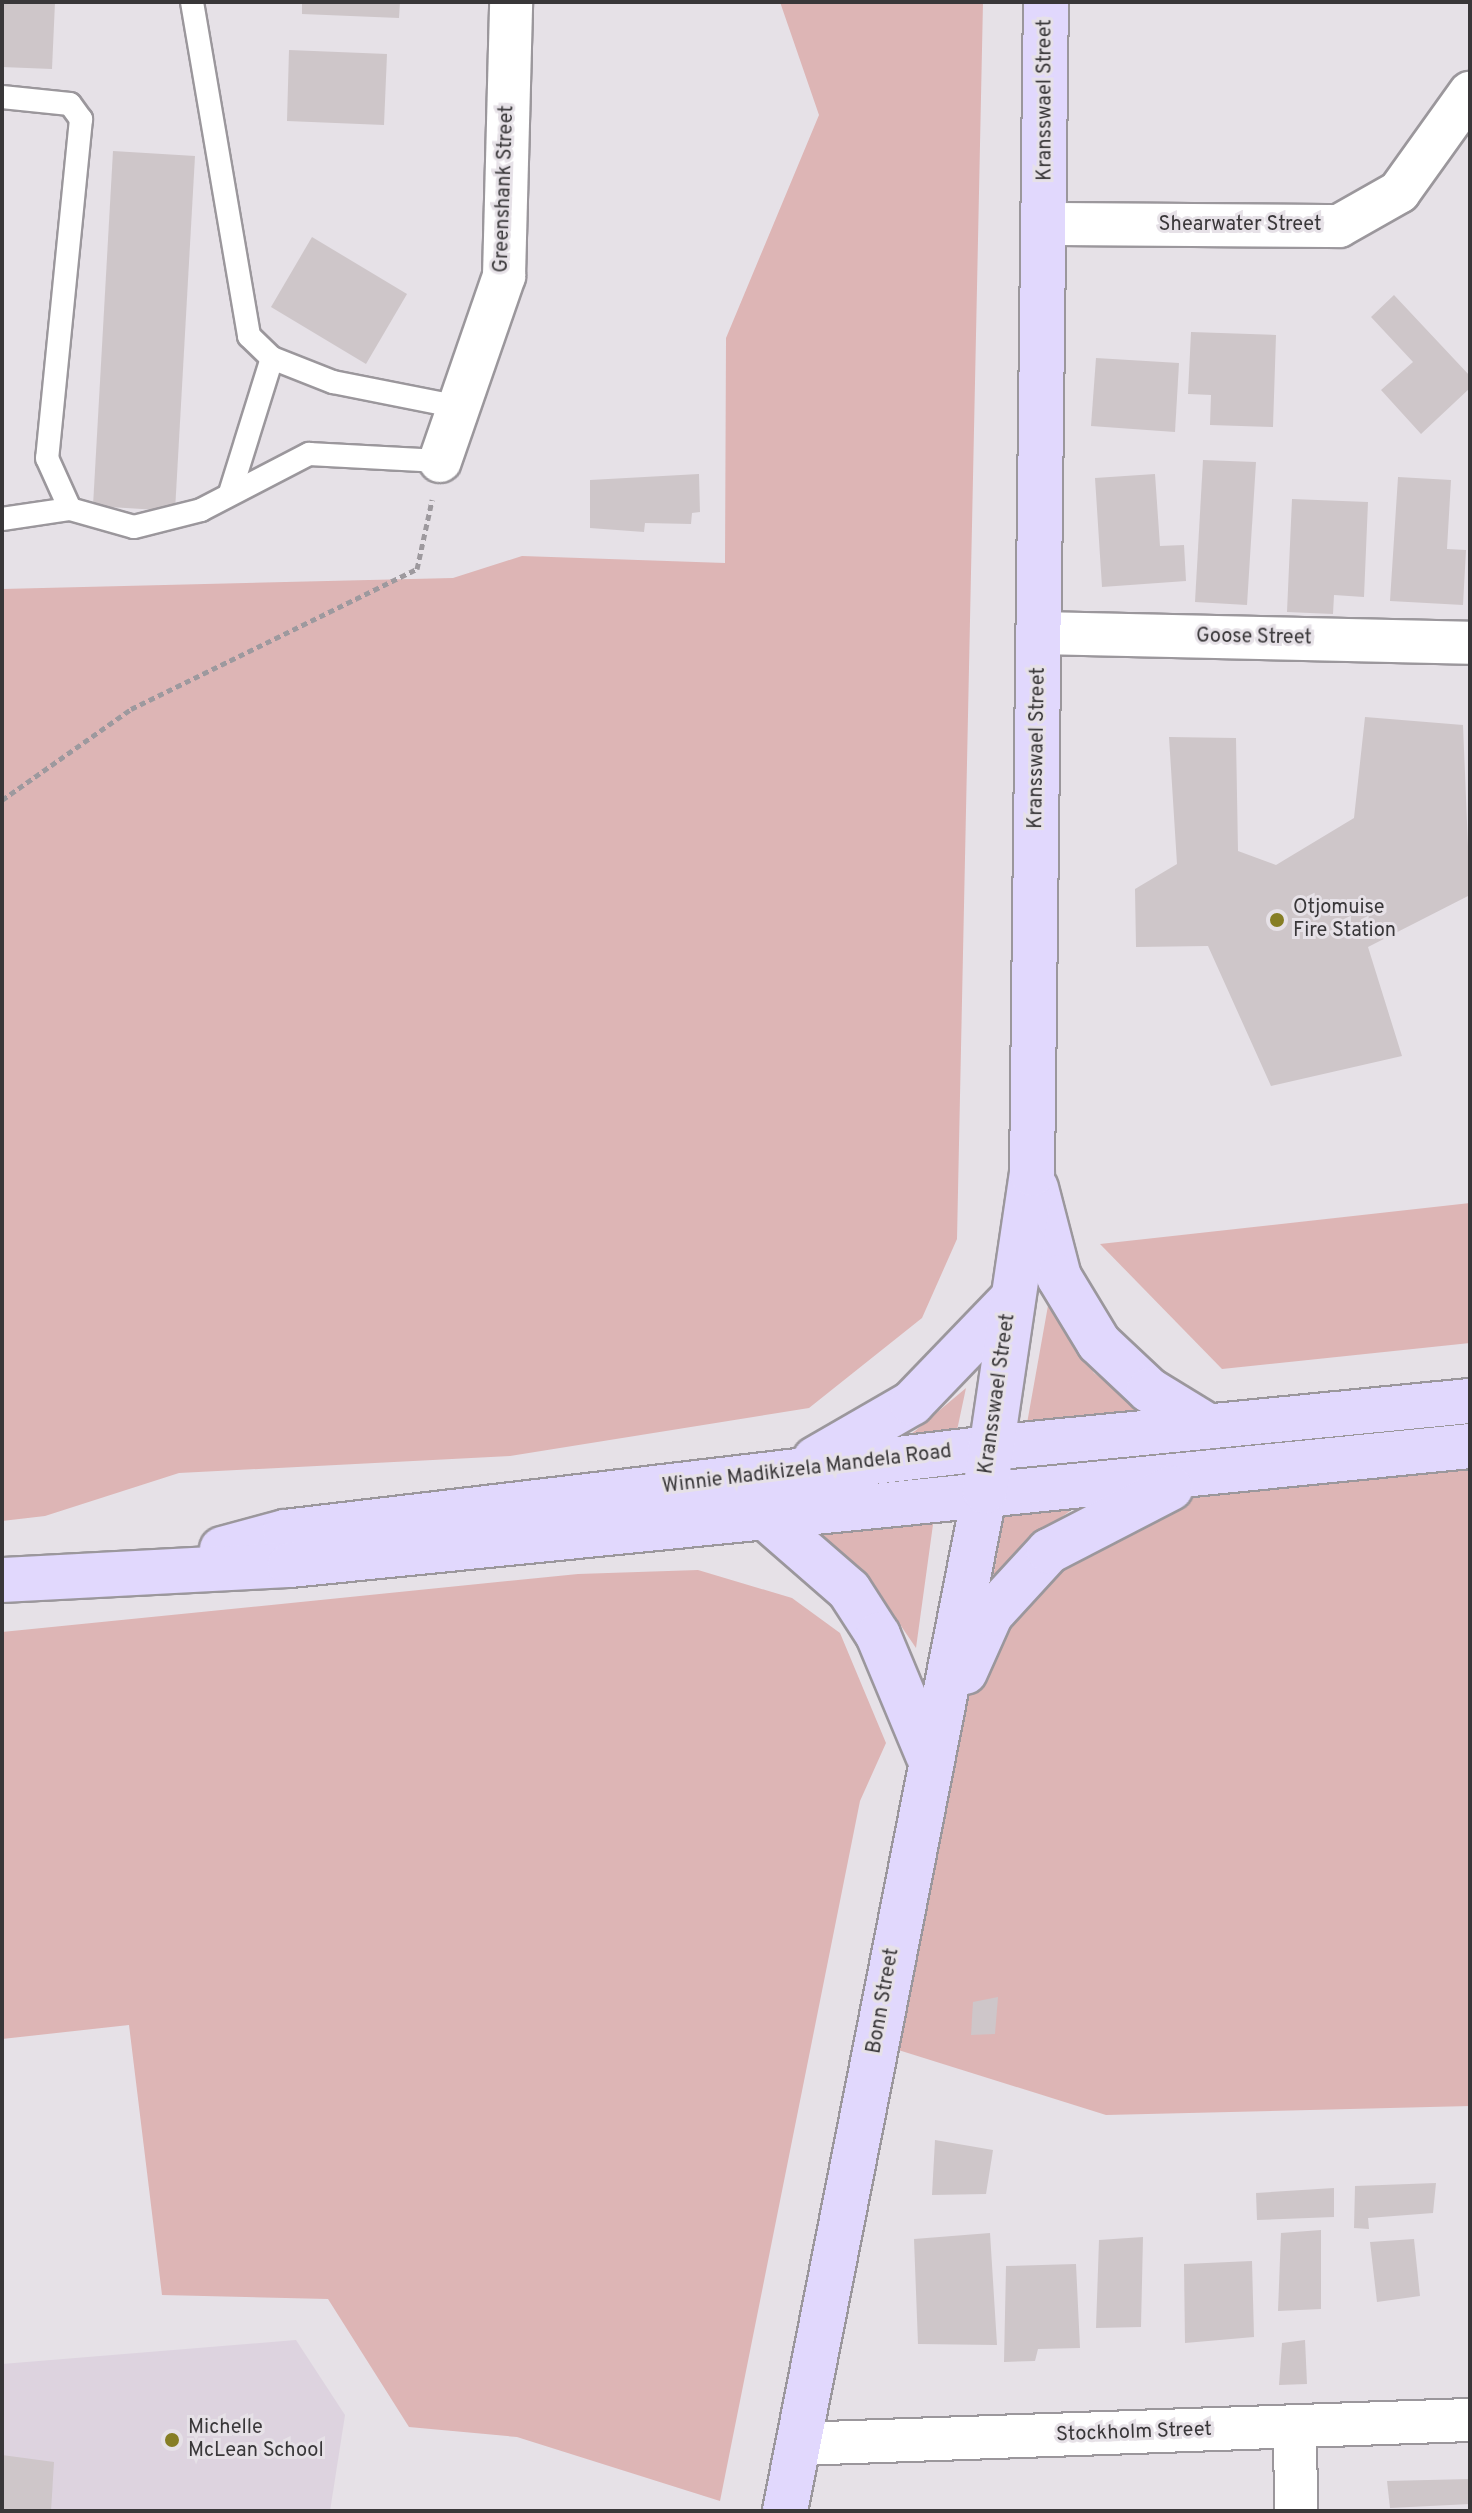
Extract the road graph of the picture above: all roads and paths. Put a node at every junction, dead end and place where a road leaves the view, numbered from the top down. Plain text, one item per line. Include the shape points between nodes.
1 (192, 2) edge
2 (511, 2) edge
3 (1046, 2) edge
4 (1470, 93) edge
5 (2, 97) edge
6 (1046, 224) junction
7 (272, 358) junction
8 (459, 407) junction
9 (440, 461) junction
10 (230, 493) junction
11 (70, 509) junction
12 (2, 519) edge
13 (1039, 633) junction
14 (1470, 643) edge
15 (2, 800) edge
16 (1032, 1174) junction
17 (1010, 1301) junction
18 (1470, 1401) edge
19 (1208, 1426) junction
20 (1470, 1446) edge
21 (990, 1448) junction
22 (780, 1473) junction
23 (1207, 1475) junction
24 (985, 1491) junction
25 (765, 1517) junction
26 (149, 1567) junction
27 (2, 1580) edge
28 (928, 1755) junction
29 (1470, 2420) edge
30 (1295, 2428) junction
31 (798, 2444) junction
32 (785, 2511) edge
33 (1296, 2511) edge

1 - 7 lane via 249,336
2 - 8 street, Greenshank Street via 504,276
3 - 6 main road, Kransswael Street
4 - 6 street, Shearwater Street via 1399,192 1339,226
5 - 11 lane via 70,104 81,119 47,458
6 - 13 main road, Kransswael Street
7 - 8 lane via 333,382
7 - 10 lane
8 - 9 street, Greenshank Street
9 - 10 lane via 309,454
9 - 15 path via 417,569 131,709
10 - 11 lane via 201,510 134,527
11 - 12 lane
13 - 14 street, Goose Street
13 - 16 main road, Kransswael Street
16 - 17 main road, Kransswael Street
16 - 19 main road via 1059,1277 1099,1343 1149,1390
17 - 21 main road, Kransswael Street
17 - 22 main road via 912,1403 828,1455
18 - 19 main road, Winnie Madikizela Mandela Road
19 - 21 main road, Winnie Madikizela Mandela Road
20 - 23 main road, Winnie Madikizela Mandela Road
21 - 22 main road, Winnie Madikizela Mandela Road
21 - 24 main road, Kransswael Street
22 - 26 main road, Winnie Madikizela Mandela Road via 285,1532
23 - 24 main road, Winnie Madikizela Mandela Road
23 - 28 main road via 1144,1498 1049,1551 1017,1580 991,1614
24 - 25 main road, Winnie Madikizela Mandela Road
24 - 28 main road, Bonn Street
25 - 26 main road, Winnie Madikizela Mandela Road via 290,1565
25 - 28 main road via 849,1590 878,1635
26 - 27 main road, Winnie Madikizela Mandela Road
28 - 31 main road, Bonn Street
29 - 30 street, Stockholm Street
30 - 31 street, Stockholm Street
30 - 33 street
31 - 32 main road, Bonn Street

